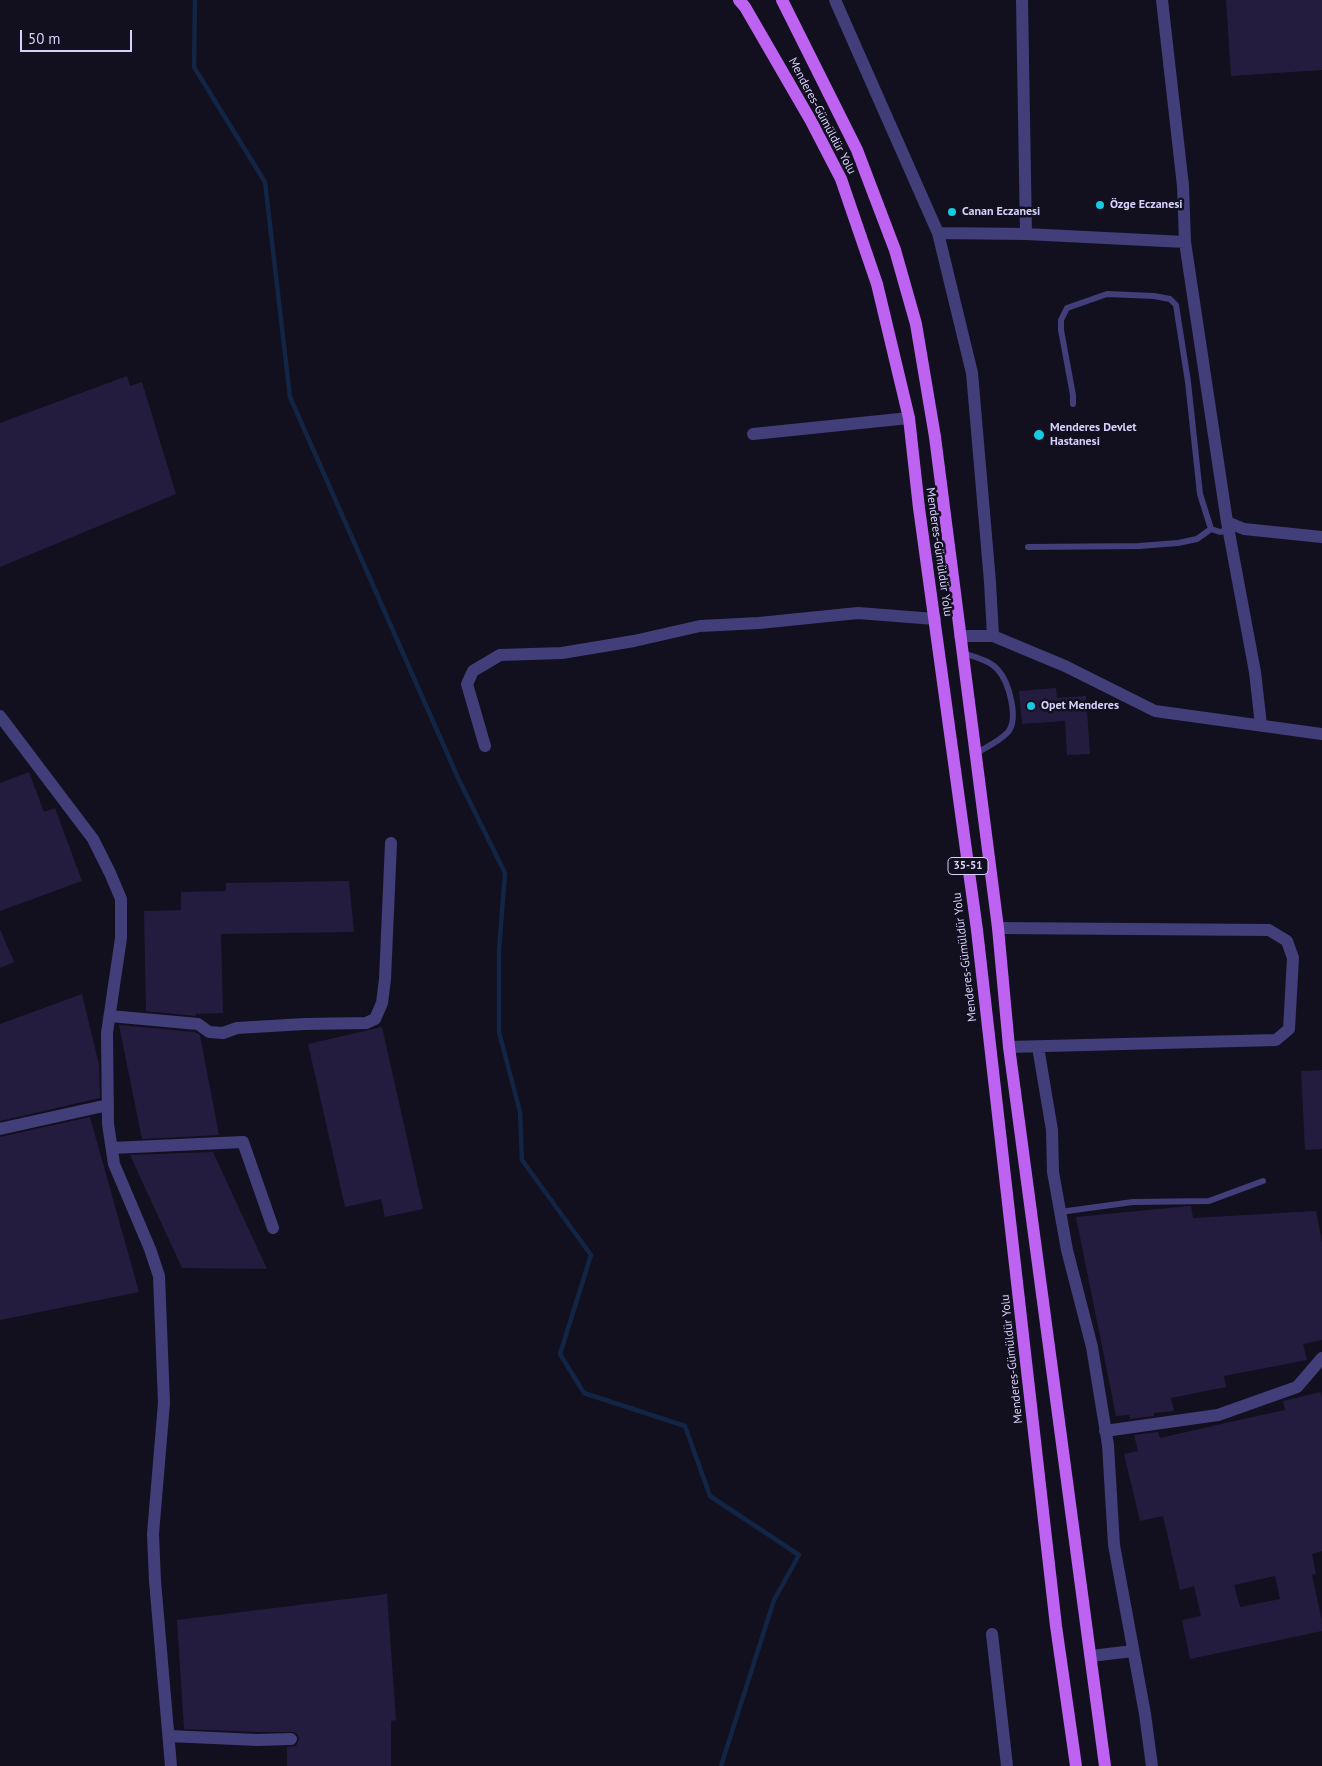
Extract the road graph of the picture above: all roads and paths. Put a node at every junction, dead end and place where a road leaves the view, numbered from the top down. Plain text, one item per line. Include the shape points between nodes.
1 (739, 0) edge
2 (782, 0) edge
3 (834, 0) edge
4 (1022, 0) edge
5 (1162, 0) edge
6 (938, 233) junction
7 (1026, 234) junction
8 (1185, 242) junction
9 (1073, 404) dead end
10 (909, 418) junction
11 (752, 434) dead end
12 (1227, 526) junction
13 (1211, 530) junction
14 (1322, 537) edge
15 (1028, 548) dead end
16 (935, 619) junction
17 (960, 636) junction
18 (993, 636) junction
19 (962, 653) junction
20 (0, 716) edge
21 (1261, 725) junction
22 (1322, 734) edge
23 (484, 746) dead end
24 (975, 754) junction
25 (390, 843) dead end
26 (998, 928) junction
27 (110, 1016) junction
28 (1009, 1047) junction
29 (1038, 1047) junction
30 (108, 1105) junction
31 (0, 1129) edge
32 (112, 1148) junction
33 (1263, 1181) dead end
34 (1060, 1212) junction
35 (273, 1228) dead end
36 (1322, 1358) edge
37 (1105, 1431) junction
38 (992, 1634) dead end
39 (1133, 1651) junction
40 (1091, 1656) junction
41 (169, 1736) junction
42 (291, 1739) dead end
43 (171, 1766) edge
44 (1007, 1766) edge
45 (1076, 1766) edge
46 (1105, 1766) edge
47 (1152, 1766) edge

1 - 10 main road, Menderes-Gümüldür Yolu / 35-51 via 812,121 841,179 876,284
2 - 17 main road, Menderes-Gümüldür Yolu / 35-51 via 857,150 895,250 916,324 935,437
3 - 6 street
4 - 7 street
5 - 8 street via 1183,186
6 - 7 street
6 - 18 street via 972,373
7 - 8 street
8 - 12 street
9 - 13 lane via 1061,330 1061,320 1068,308 1108,294 1170,299 1176,305 1200,494
10 - 11 street
10 - 16 main road, Menderes-Gümüldür Yolu / 35-51
12 - 13 lane via 1220,532
12 - 14 street
12 - 21 street via 1255,672
13 - 15 lane via 1197,539 1178,543
16 - 23 street via 858,613 700,626 562,653 500,655 474,671 467,684
16 - 45 main road, Menderes-Gümüldür Yolu / 35-51 via 977,930 1055,1617
17 - 18 street
17 - 19 main road, Menderes-Gümüldür Yolu / 35-51
18 - 21 street via 1065,666 1155,711
19 - 24 main road, Menderes-Gümüldür Yolu / 35-51
19 - 24 lane via 998,669 1013,707 1009,731
20 - 27 street via 92,839 120,898 120,938
21 - 22 street
24 - 26 main road, Menderes-Gümüldür Yolu / 35-51
25 - 27 street via 385,979 382,1003 375,1019 366,1023 237,1028 223,1033 209,1032 198,1024
26 - 28 main road, Menderes-Gümüldür Yolu / 35-51
26 - 29 street via 1269,930 1287,941 1293,958 1289,1029 1276,1040
27 - 30 street via 107,1033
28 - 29 street
28 - 40 main road, Menderes-Gümüldür Yolu / 35-51
29 - 34 street via 1052,1130
30 - 31 street
30 - 32 street
32 - 35 street via 243,1142
32 - 41 street via 114,1164 159,1276 164,1403 153,1534
33 - 34 lane via 1209,1201 1133,1202
34 - 37 street via 1092,1347
36 - 37 street via 1297,1387 1218,1415
37 - 39 street via 1114,1545
38 - 44 street
39 - 40 street
39 - 47 street
40 - 46 main road, Menderes-Gümüldür Yolu / 35-51
41 - 42 street
41 - 43 street

